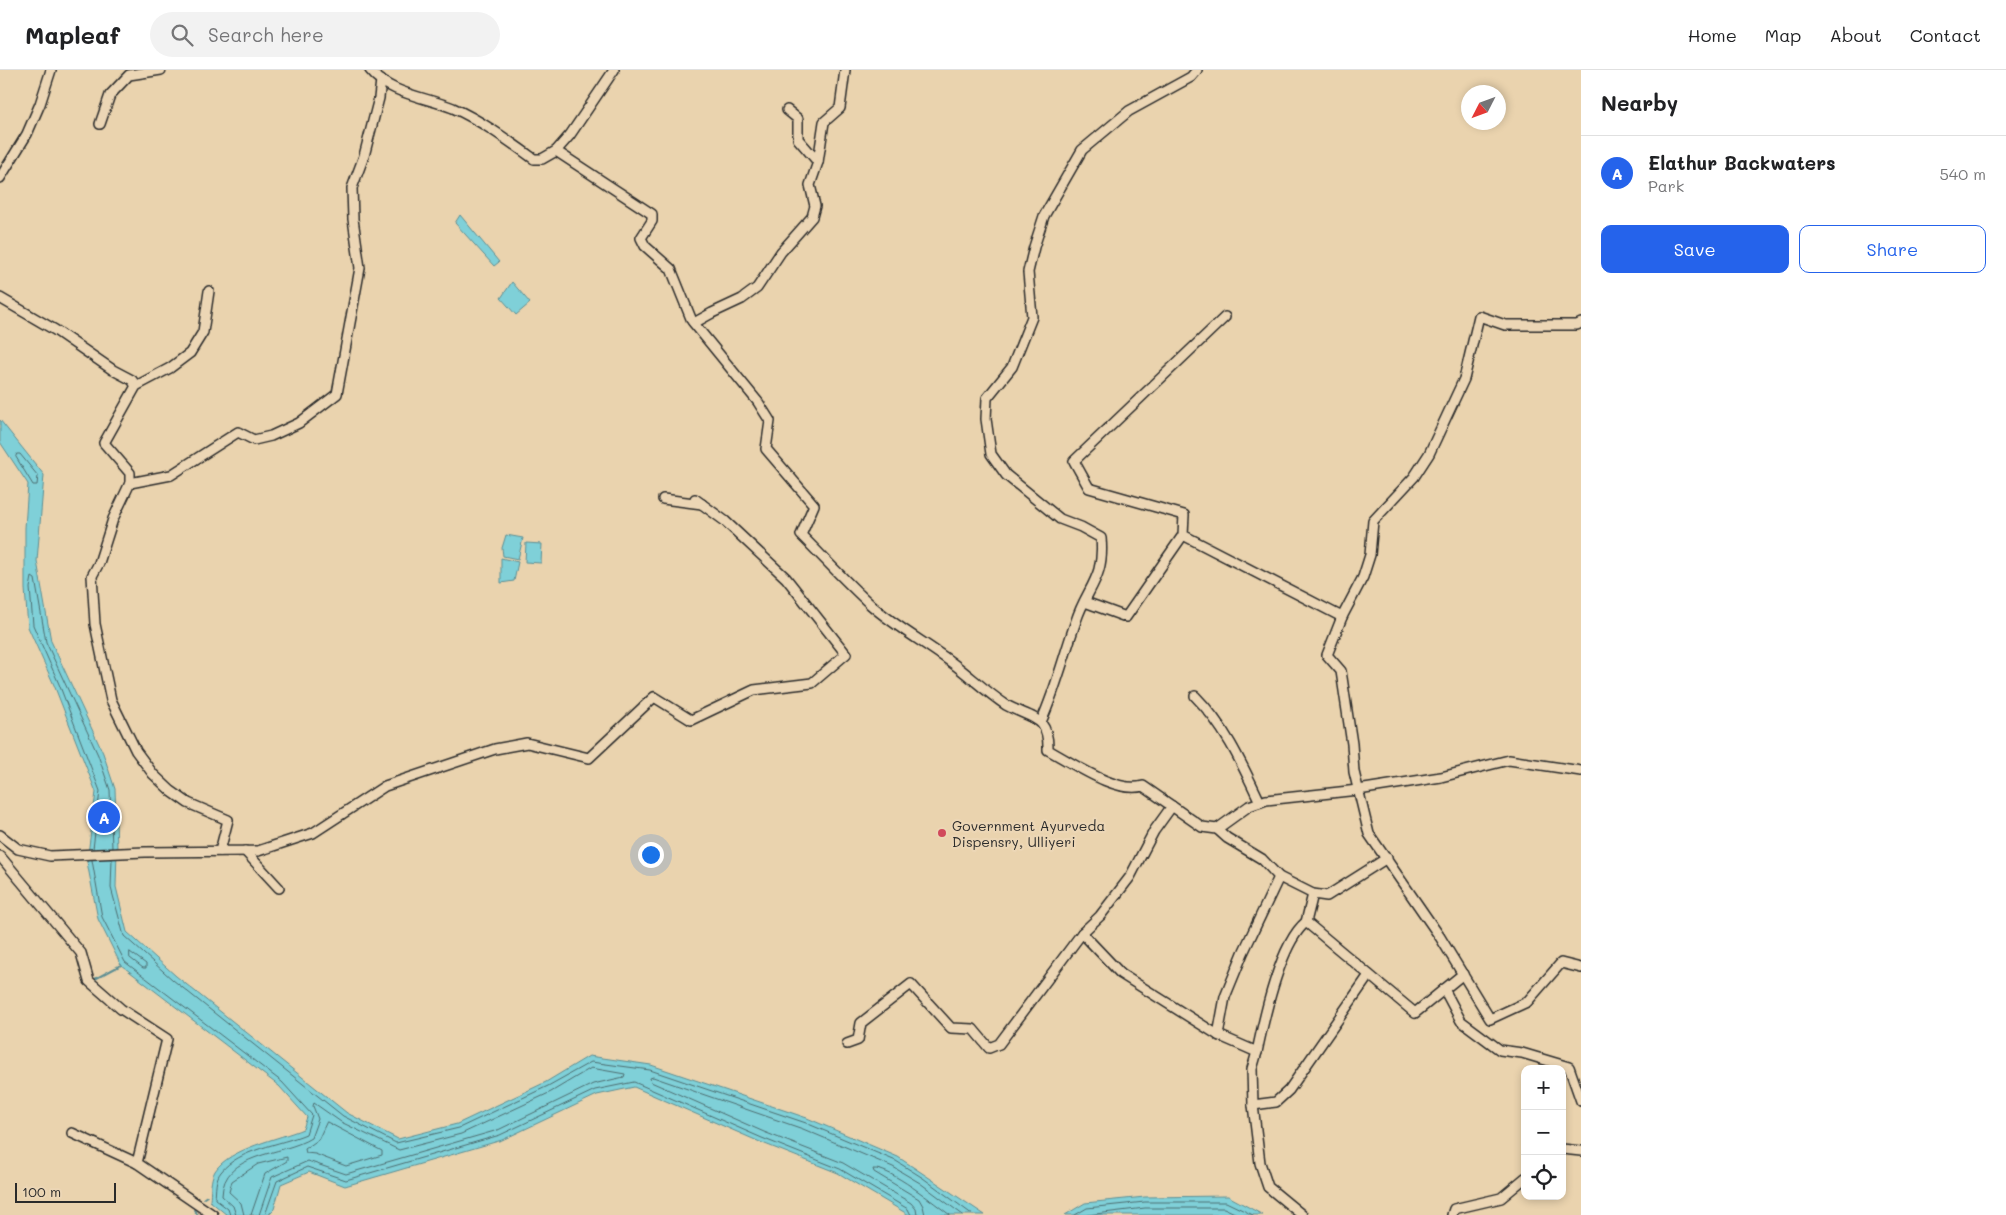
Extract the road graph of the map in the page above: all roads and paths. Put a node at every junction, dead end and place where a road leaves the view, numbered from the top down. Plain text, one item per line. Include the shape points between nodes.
1 (51, 70) edge
2 (161, 70) edge
3 (370, 70) edge
4 (614, 70) edge
5 (845, 70) edge
6 (1197, 70) edge
7 (381, 80) junction
8 (787, 110) dead end
9 (100, 124) dead end
10 (556, 151) junction
11 (818, 162) junction
12 (0, 178) edge
13 (209, 291) dead end
14 (0, 298) edge
15 (1225, 317) dead end
16 (1581, 323) edge
17 (694, 324) junction
18 (136, 386) junction
19 (130, 482) junction
20 (663, 499) dead end
21 (1183, 535) junction
22 (1085, 602) junction
23 (1342, 617) junction
24 (1195, 696) dead end
25 (1041, 722) junction
26 (1581, 771) edge
27 (1358, 790) junction
28 (1260, 802) junction
29 (1172, 806) junction
30 (1217, 829) junction
31 (0, 835) edge
32 (220, 851) junction
33 (244, 851) junction
34 (0, 856) edge
35 (1387, 858) junction
36 (1279, 878) junction
37 (279, 888) dead end
38 (1313, 894) junction
39 (1306, 922) junction
40 (1082, 933) junction
41 (1581, 968) edge
42 (1463, 974) junction
43 (1369, 975) junction
44 (1444, 989) junction
45 (1218, 1035) junction
46 (847, 1044) dead end
47 (1257, 1052) junction
48 (1581, 1101) edge
49 (1253, 1105) junction
50 (72, 1132) dead end
51 (1566, 1149) edge
52 (1581, 1151) edge
53 (137, 1162) junction
54 (1521, 1181) edge
55 (213, 1215) edge
56 (1302, 1215) edge
57 (1452, 1215) edge

1 - 12 street via 30,127
2 - 9 street via 129,75 110,95
3 - 7 street
4 - 10 street
5 - 11 street via 840,108 824,122
6 - 22 street via 1191,77 1130,111 1082,150 1044,216 1034,247 1028,272 1032,317 1012,366 987,398 991,454 1006,475 1060,519 1100,538 1102,558
7 - 10 street via 475,119 534,159 542,159
7 - 19 street via 364,156 352,188 360,268 337,394 312,414 271,436 254,440 238,432 171,475
8 - 11 street via 798,119 798,139
10 - 17 street via 652,214 652,221 641,238 645,246 672,269
11 - 17 street via 810,185 815,206 812,217 781,252 757,288
13 - 18 street via 203,332 190,353
14 - 18 street via 55,330 112,370 132,380
15 - 21 street via 1074,461 1089,488 1184,515
16 - 23 street via 1549,327 1505,326 1479,316 1464,379 1429,454 1414,477 1373,521 1370,555 1363,577
17 - 25 street via 758,402 770,421 766,448 814,505 801,535 886,617 1007,705
18 - 19 street via 104,443 130,473
19 - 32 street via 112,520 100,563 92,576 95,624 111,700 136,751 153,774 188,804 228,820
20 - 33 street via 699,501 725,521 786,578 846,654 812,683 754,690 691,720 654,697 589,758 527,743 495,749 385,786 313,833 258,852
21 - 22 street via 1126,617
21 - 23 street
22 - 25 street via 1076,619 1055,691
23 - 27 street via 1327,655 1341,671
24 - 28 street via 1229,739
25 - 29 street via 1048,734 1048,750 1115,785 1144,786
26 - 27 street via 1509,760 1441,777
27 - 28 street
27 - 35 street via 1366,811 1369,834
28 - 30 street
29 - 30 street via 1202,827
29 - 40 street via 1154,831 1130,878
30 - 36 street via 1262,859
31 - 32 street via 18,849 50,856
32 - 33 street
33 - 37 street
34 - 53 street via 80,953 89,981 121,1009 167,1039
35 - 38 street via 1327,896
35 - 42 street
36 - 38 street
36 - 45 street via 1225,997
38 - 39 street
39 - 43 street
39 - 47 street via 1296,930 1277,976
40 - 45 street via 1121,974
40 - 46 street via 999,1044 989,1048 972,1029 951,1028 911,984 861,1023 858,1040
41 - 42 street via 1561,962 1527,1002 1490,1019
42 - 44 street
43 - 44 street via 1415,1013
43 - 49 street via 1289,1090 1276,1102
44 - 48 street via 1461,1021 1500,1050 1569,1066
45 - 47 street
47 - 49 street via 1252,1069
49 - 56 street via 1260,1163 1268,1187
50 - 53 street
51 - 52 street
53 - 55 street
54 - 57 street via 1501,1198 1454,1209

